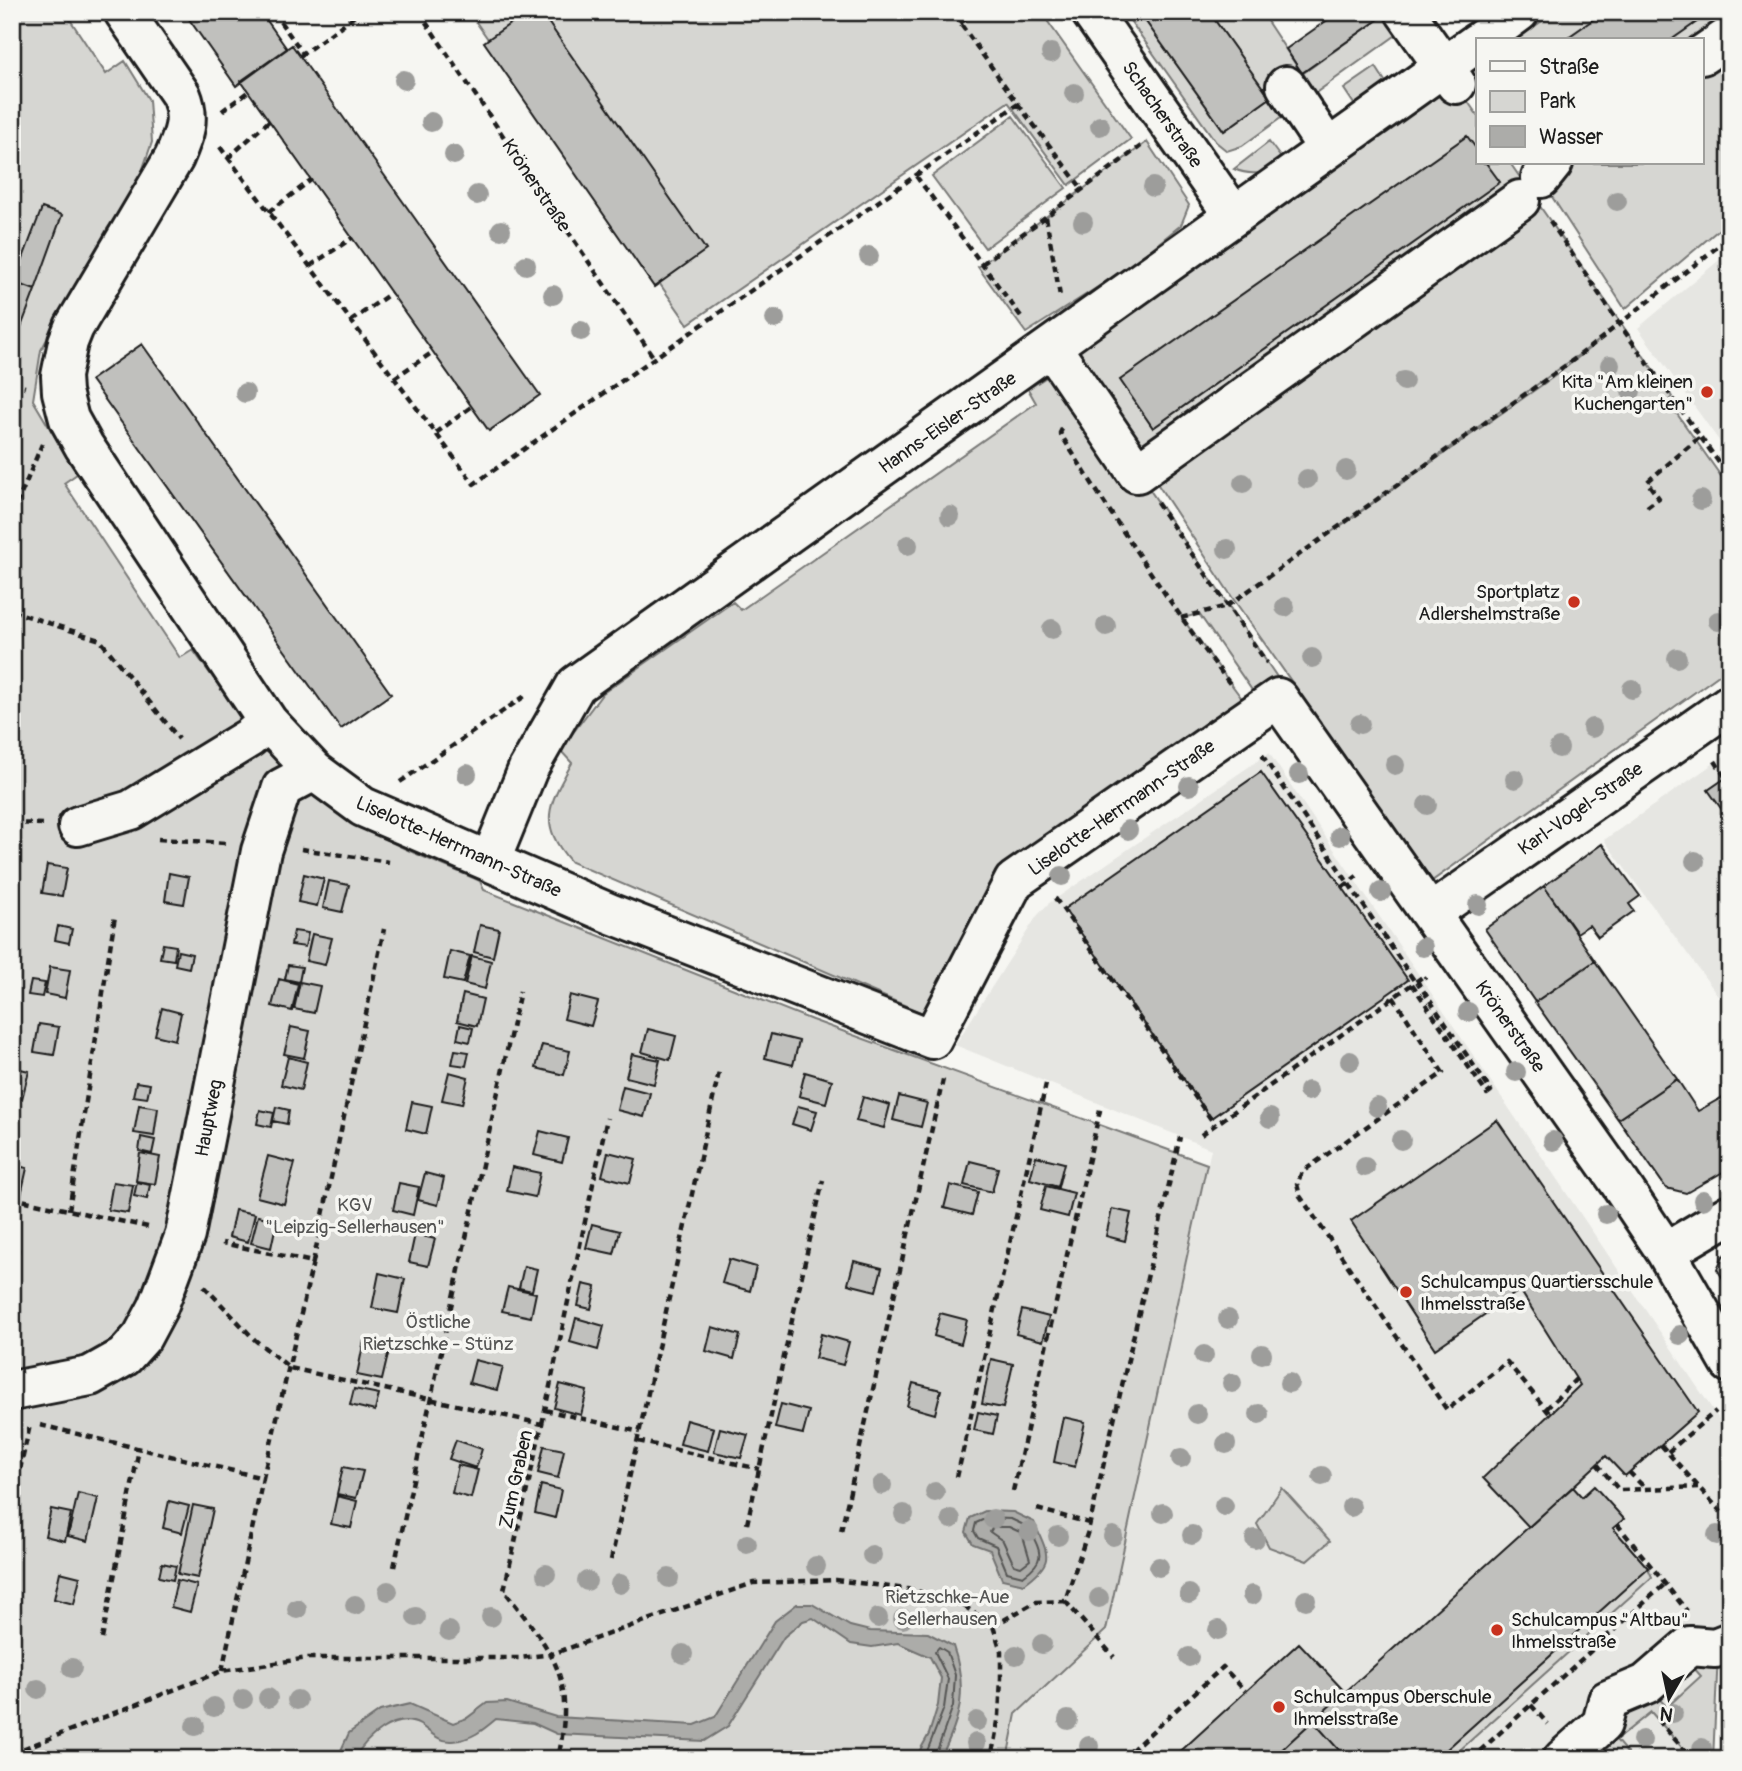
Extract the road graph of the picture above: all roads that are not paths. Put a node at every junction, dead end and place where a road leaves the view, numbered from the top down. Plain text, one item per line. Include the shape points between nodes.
1 (124, 12) edge
2 (1091, 12) edge
3 (1405, 12) edge
4 (1519, 12) edge
5 (1730, 36) edge
6 (1483, 38) edge
7 (1476, 45) edge
8 (1704, 54) edge
9 (1450, 76) junction
10 (1286, 86) dead end
11 (1328, 149) junction
12 (1539, 188) edge
13 (1234, 216) junction
14 (1040, 336) junction
15 (1274, 682) joint
16 (1730, 704) edge
17 (268, 722) junction
18 (314, 771) junction
19 (78, 826) dead end
20 (490, 862) junction
21 (1431, 913) junction
22 (1730, 1214) edge
23 (1666, 1252) junction
24 (1730, 1363) edge
25 (22, 1412) edge
26 (1723, 1645) edge
27 (1563, 1759) edge

1 - 17 street, Liselotte-Herrmann-Straße via 181,95 187,110 186,128 174,158 74,327 62,392 69,419 84,446
2 - 13 street, Schacherstraße
3 - 9 street
4 - 6 street, Hanns-Eisler-Straße
5 - 8 street
7 - 9 street, Hanns-Eisler-Straße
9 - 11 street, Hanns-Eisler-Straße
10 - 11 street
11 - 13 street, Hanns-Eisler-Straße
12 - 14 street via 1137,473
13 - 14 street, Hanns-Eisler-Straße
14 - 20 street, Hanns-Eisler-Straße via 576,685 528,769
15 - 20 street, Liselotte-Herrmann-Straße via 1014,881 932,1039
15 - 21 street, Krönerstraße
16 - 21 street, Karl-Vogel-Straße
17 - 18 street, Liselotte-Herrmann-Straße
17 - 19 street via 131,810
18 - 20 street, Liselotte-Herrmann-Straße via 363,807
18 - 25 street, Hauptweg via 282,788 263,844 181,1246 142,1337 124,1356
21 - 23 street, Krönerstraße
22 - 23 street
23 - 24 street, Krönerstraße
26 - 27 street via 1690,1646 1646,1684 1608,1700 1602,1724

